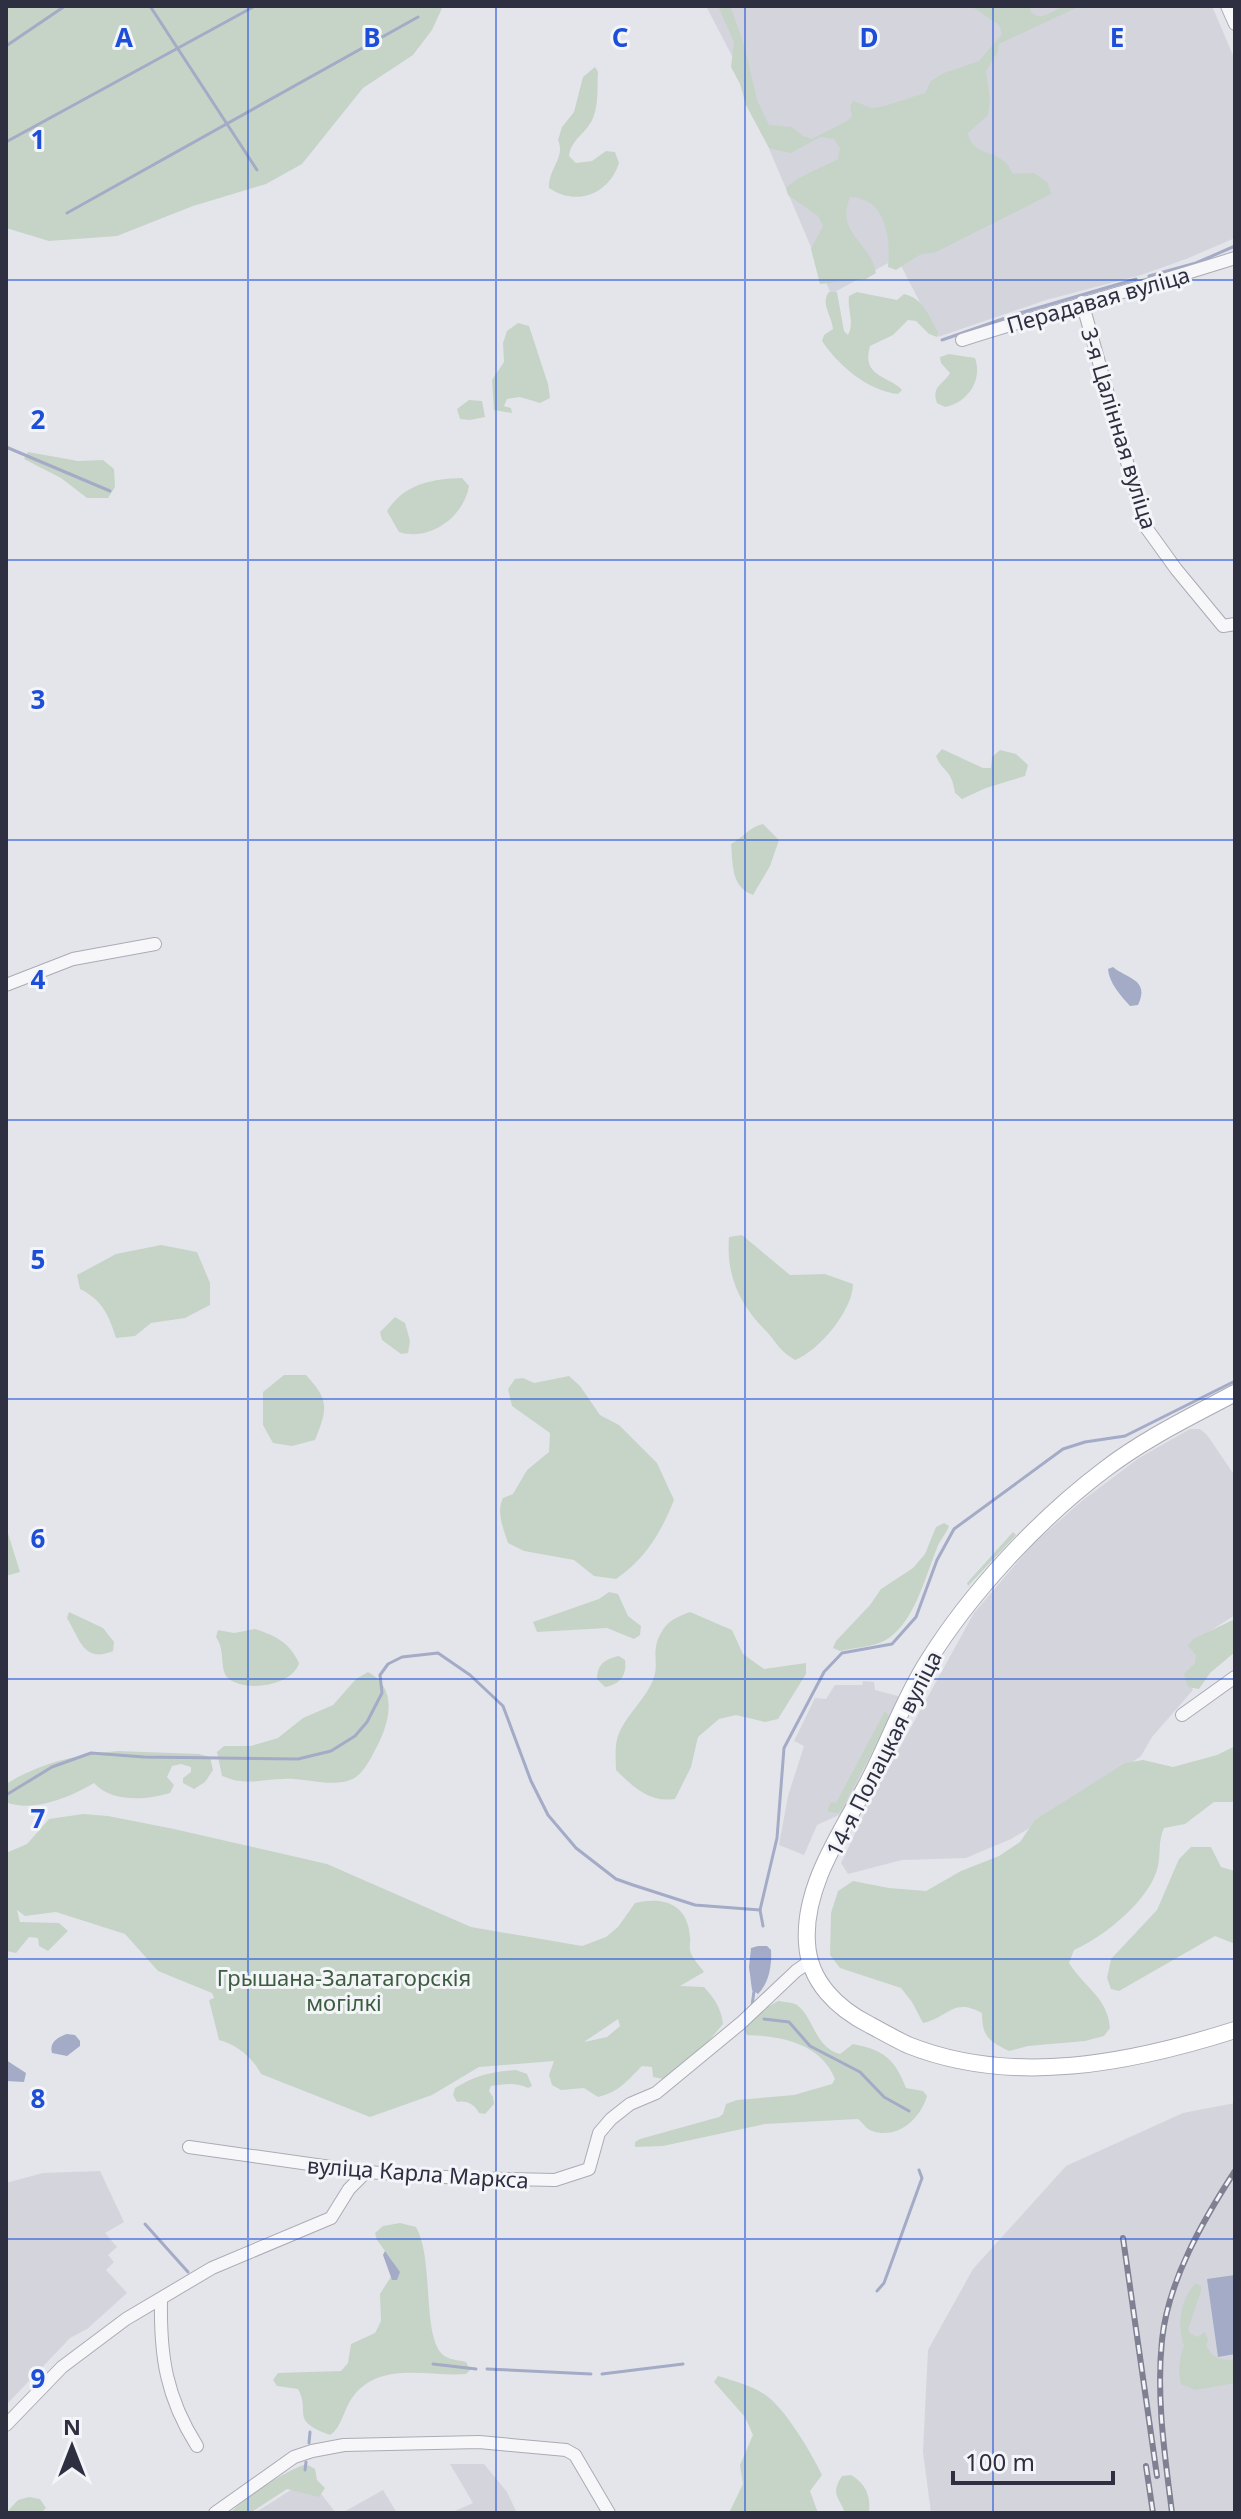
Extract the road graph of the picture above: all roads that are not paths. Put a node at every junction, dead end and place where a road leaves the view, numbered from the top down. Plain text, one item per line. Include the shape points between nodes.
1 (1227, 6) edge
2 (1235, 24) edge
3 (1235, 258) edge
4 (1082, 302) junction
5 (962, 340) dead end
6 (1229, 625) edge
7 (155, 944) dead end
8 (6, 985) edge
9 (1235, 1393) edge
10 (1235, 1677) edge
11 (1182, 1715) dead end
12 (809, 1962) junction
13 (1235, 2030) edge
14 (189, 2147) dead end
15 (366, 2172) junction
16 (161, 2300) junction
17 (6, 2425) edge
18 (197, 2446) dead end
19 (215, 2513) edge
20 (609, 2513) edge

1 - 2 street
3 - 4 street, Перадавая вуліца
4 - 5 street, Перадавая вуліца
4 - 6 street, 3-я Цалінная вуліца via 1145,526 1176,569
7 - 8 street via 73,959
9 - 12 main road, 14-я Полацкая вуліца via 1104,1470 1032,1535 950,1627 926,1664 820,1876 808,1923
10 - 11 street
12 - 13 main road via 843,2009 908,2045 953,2059 999,2066 1112,2062
12 - 15 street, вуліца Карла Маркса via 656,2093 611,2119 599,2133 589,2169 534,2181
14 - 15 street, вуліца Карла Маркса
15 - 16 street via 331,2218 212,2268
16 - 17 street via 62,2367
16 - 18 street via 166,2381
19 - 20 street via 294,2457 312,2451 344,2445 479,2442 566,2450 575,2455

